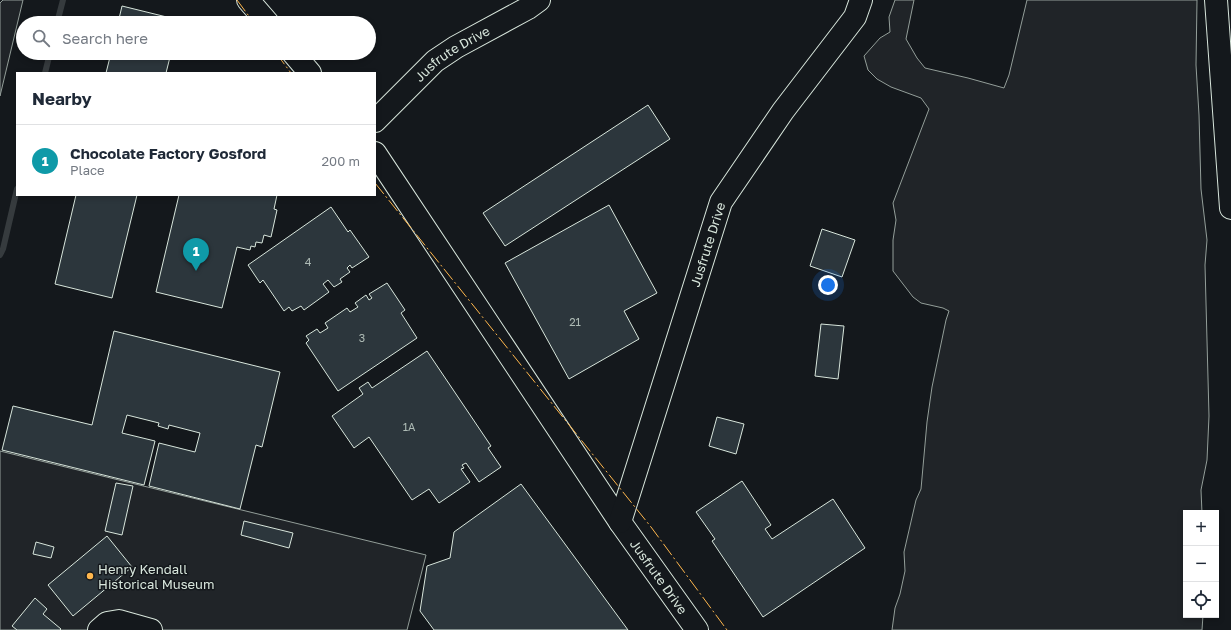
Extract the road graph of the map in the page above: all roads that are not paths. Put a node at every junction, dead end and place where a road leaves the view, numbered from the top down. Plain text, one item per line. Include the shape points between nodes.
1 (248, 0) edge
2 (539, 0) edge
3 (861, 0) edge
4 (1216, 0) edge
5 (262, 16) edge
6 (299, 60) edge
7 (309, 72) edge
8 (376, 120) edge
9 (376, 155) edge
10 (1231, 208) edge
11 (620, 522) junction
12 (103, 628) edge
13 (151, 630) edge
14 (697, 630) edge

1 - 5 main road
2 - 8 main road, Jusfrute Drive via 435,61
3 - 11 main road, Jusfrute Drive via 855,17 783,111 721,202
4 - 10 main road
6 - 7 main road
9 - 11 main road, Jusfrute Drive
11 - 14 main road, Jusfrute Drive
12 - 13 main road via 119,621

